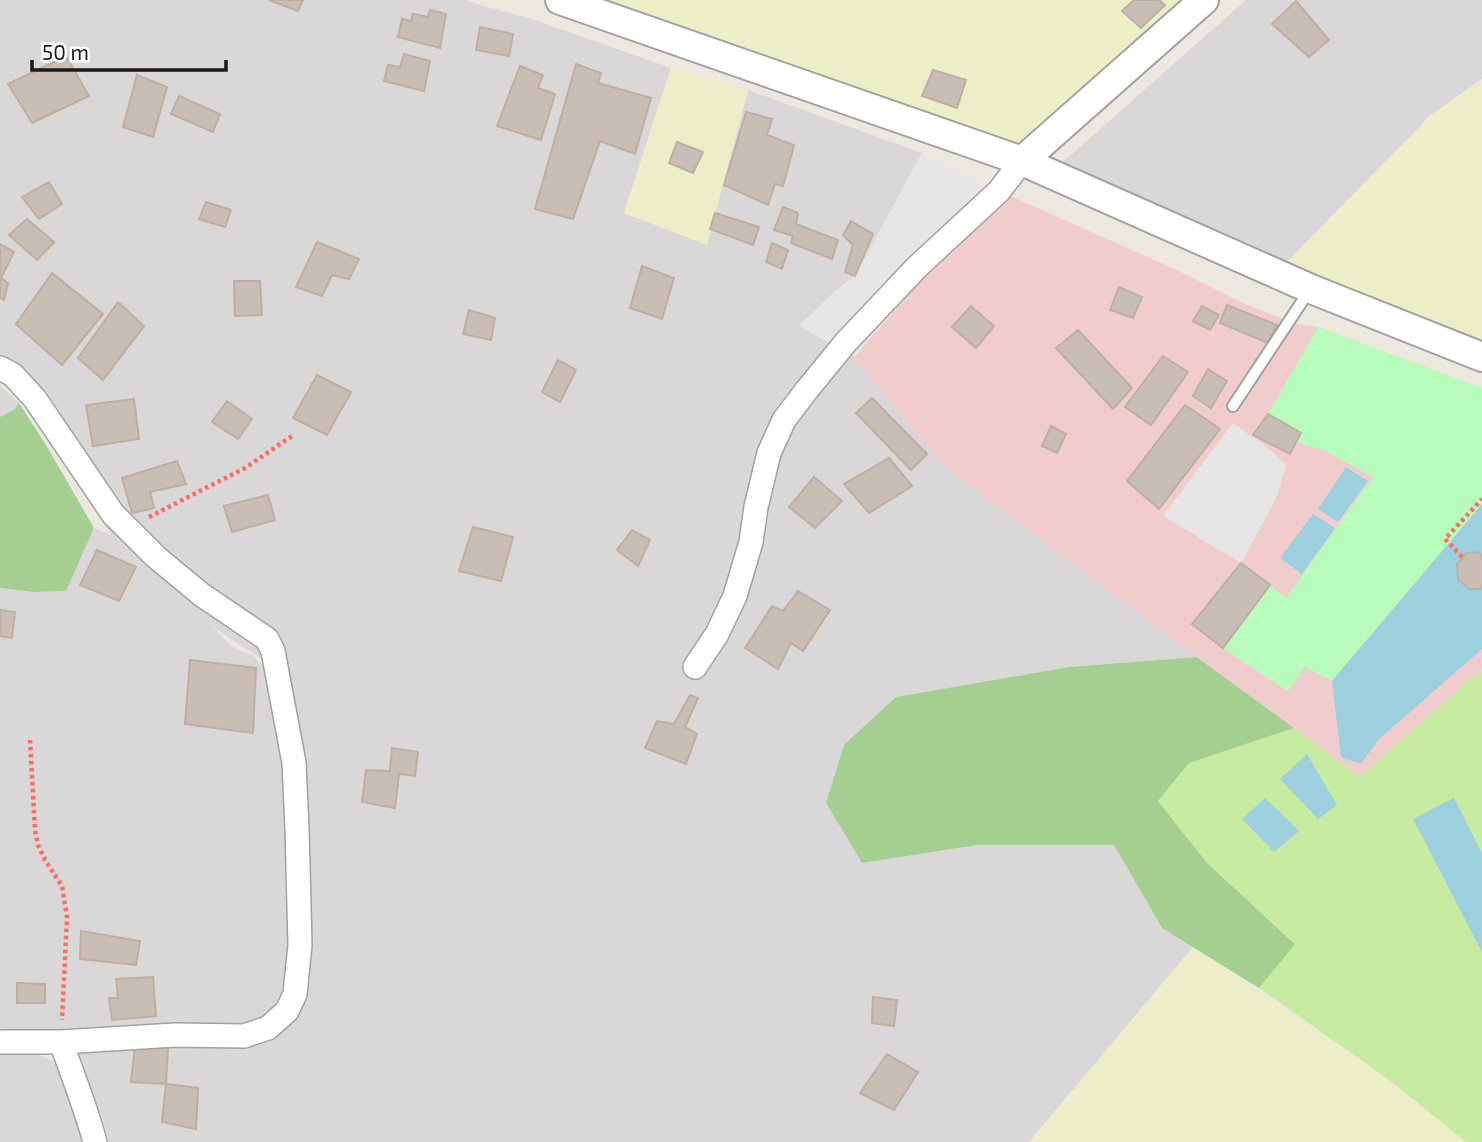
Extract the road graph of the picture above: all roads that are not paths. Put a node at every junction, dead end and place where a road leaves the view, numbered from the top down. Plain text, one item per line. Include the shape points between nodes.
1 (560, 0) edge
2 (1204, 0) edge
3 (595, 5) edge
4 (1022, 160) junction
5 (1311, 289) junction
6 (1482, 357) edge
7 (0, 368) edge
8 (1233, 406) dead end
9 (695, 667) dead end
10 (0, 1042) edge
11 (61, 1042) junction
12 (95, 1142) edge

1 - 3 street
2 - 4 street
3 - 4 street
4 - 5 street
4 - 9 street via 999,191 846,341 784,420 769,453 735,596
5 - 6 street
5 - 8 lane
7 - 11 street via 35,398 127,529 202,595 267,639 294,763 300,945 295,994 287,1011 268,1028 244,1036
10 - 11 street
11 - 12 street

